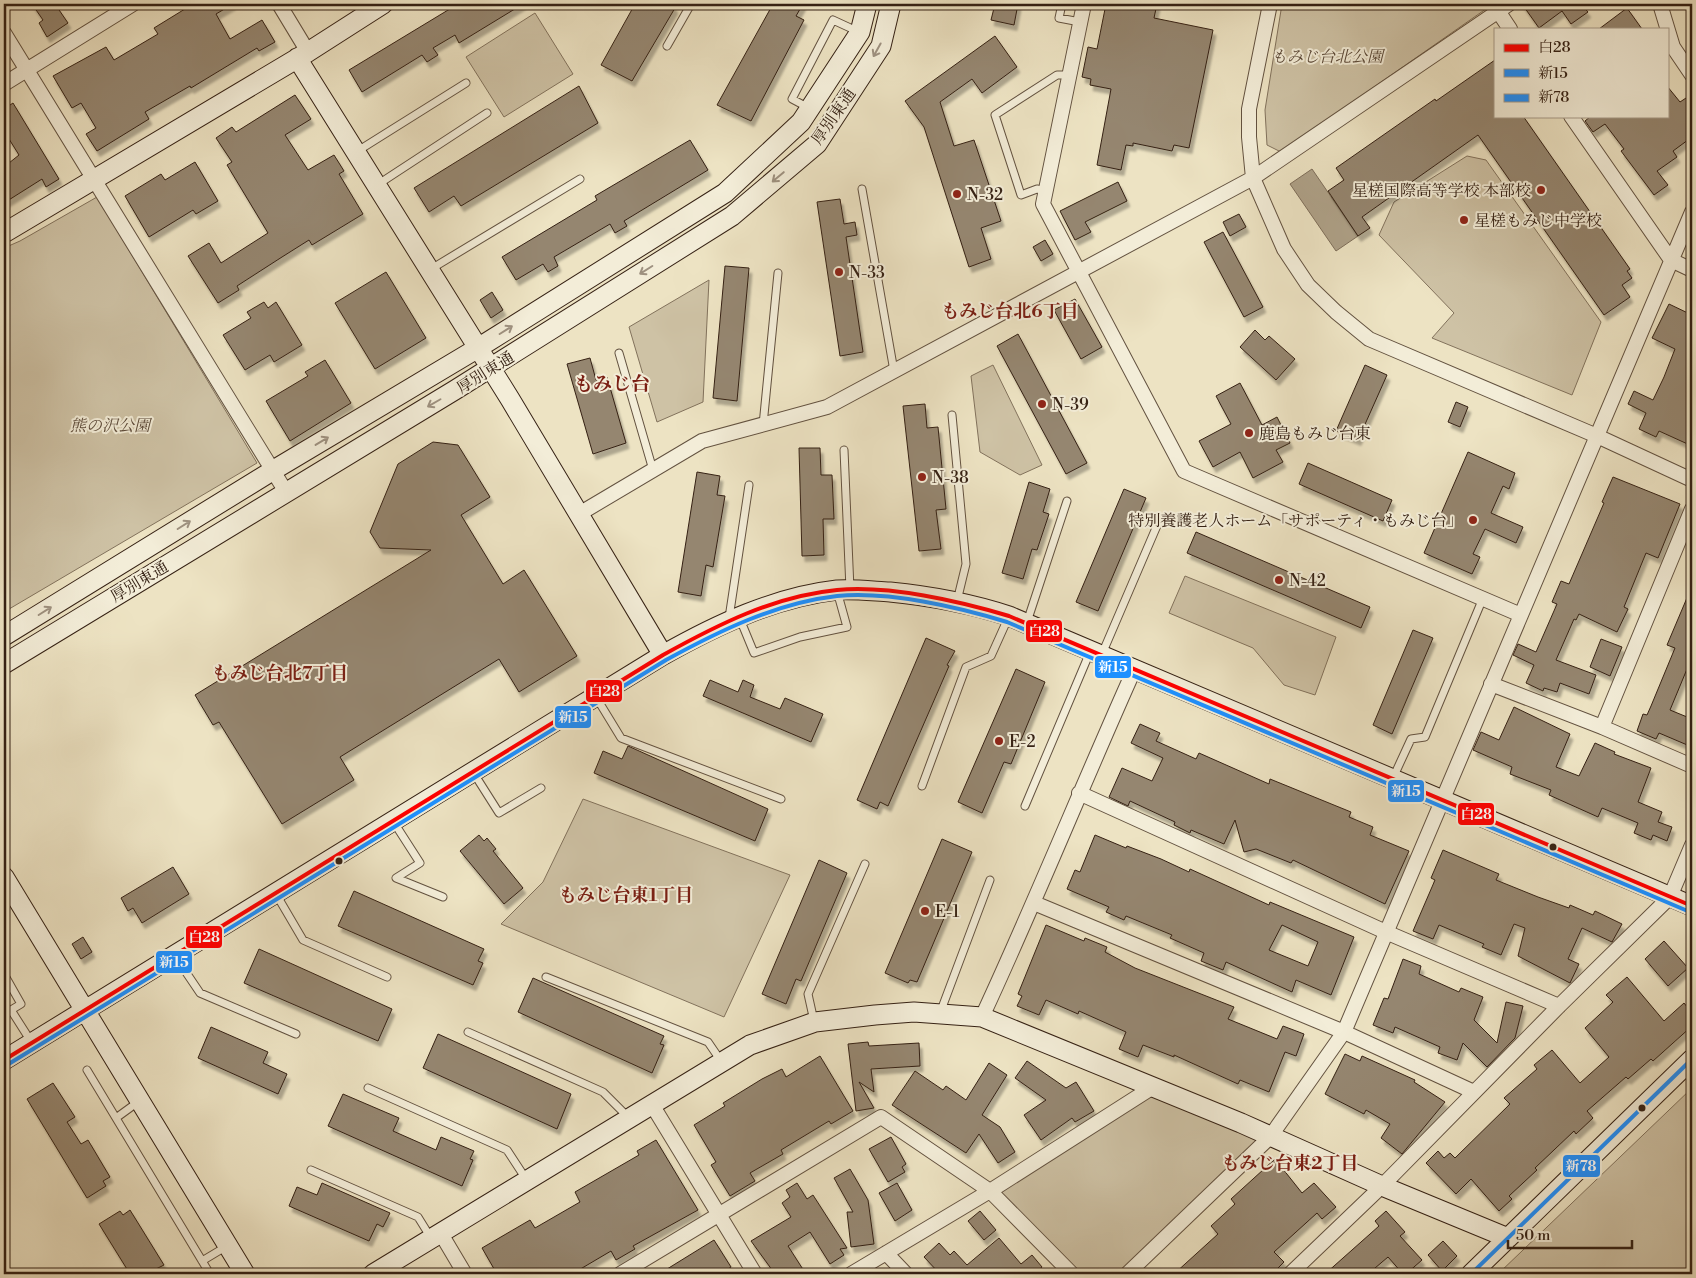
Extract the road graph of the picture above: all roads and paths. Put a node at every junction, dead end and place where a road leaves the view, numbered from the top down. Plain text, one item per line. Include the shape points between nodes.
1 (134, 4) edge
2 (279, 4) edge
3 (383, 4) edge
4 (691, 4) edge
5 (867, 4) edge
6 (891, 4) edge
7 (1062, 4) edge
8 (1084, 4) edge
9 (1270, 4) edge
10 (1660, 4) edge
11 (1503, 8) edge
12 (1080, 22) junction
13 (1510, 28) edge
14 (1667, 28) edge
15 (1668, 30) edge
16 (860, 32) junction
17 (4, 33) edge
18 (667, 46) dead end
19 (303, 55) junction
20 (26, 70) junction
21 (1692, 75) edge
22 (1069, 76) junction
23 (466, 83) dead end
24 (4, 84) edge
25 (810, 108) junction
26 (488, 113) dead end
27 (1572, 118) edge
28 (355, 153) junction
29 (1253, 178) junction
30 (580, 179) dead end
31 (93, 180) junction
32 (376, 186) junction
33 (862, 188) dead end
34 (1046, 191) junction
35 (1692, 212) edge
36 (4, 233) edge
37 (1671, 260) junction
38 (430, 270) junction
39 (1692, 270) edge
40 (778, 273) dead end
41 (1078, 273) junction
42 (478, 348) junction
43 (619, 353) dead end
44 (490, 368) junction
45 (894, 371) junction
46 (952, 415) dead end
47 (763, 426) junction
48 (1597, 436) junction
49 (844, 450) dead end
50 (653, 470) junction
51 (272, 471) junction
52 (1692, 480) edge
53 (749, 485) dead end
54 (286, 492) junction
55 (1067, 501) dead end
56 (1692, 509) edge
57 (579, 514) junction
58 (1159, 521) dead end
59 (844, 590) junction
60 (1483, 598) junction
61 (957, 601) junction
62 (1521, 615) junction
63 (1009, 616) junction
64 (734, 620) junction
65 (1026, 623) junction
66 (4, 636) edge
67 (1096, 654) junction
68 (663, 655) junction
69 (4, 664) edge
70 (1134, 670) junction
71 (1491, 684) junction
72 (595, 696) junction
73 (1602, 727) junction
74 (1692, 766) edge
75 (473, 772) junction
76 (1393, 778) junction
77 (922, 786) dead end
78 (541, 788) dead end
79 (1079, 793) junction
80 (781, 799) dead end
81 (1442, 802) junction
82 (1025, 806) dead end
83 (393, 821) junction
84 (1692, 845) edge
85 (865, 864) dead end
86 (4, 878) edge
87 (990, 880) dead end
88 (276, 894) junction
89 (1670, 897) junction
90 (444, 898) dead end
91 (1034, 904) junction
92 (1692, 906) edge
93 (1388, 933) junction
94 (175, 955) junction
95 (4, 974) edge
96 (387, 976) dead end
97 (546, 976) dead end
98 (1559, 1006) junction
99 (84, 1012) junction
100 (940, 1014) junction
101 (982, 1017) junction
102 (815, 1022) junction
103 (468, 1032) dead end
104 (1344, 1032) junction
105 (296, 1034) dead end
106 (32, 1044) junction
107 (1692, 1059) edge
108 (4, 1060) edge
109 (722, 1062) junction
110 (87, 1070) dead end
111 (368, 1088) dead end
112 (1153, 1088) junction
113 (1474, 1092) junction
114 (139, 1102) junction
115 (651, 1103) junction
116 (628, 1117) junction
117 (116, 1118) junction
118 (1270, 1137) junction
119 (311, 1170) dead end
120 (526, 1180) junction
121 (1382, 1186) junction
122 (990, 1190) junction
123 (718, 1215) junction
124 (435, 1235) junction
125 (1508, 1238) junction
126 (227, 1246) junction
127 (886, 1253) junction
128 (202, 1261) junction
129 (210, 1274) edge
130 (245, 1274) edge
131 (373, 1274) edge
132 (465, 1274) edge
133 (620, 1274) edge
134 (755, 1274) edge
135 (851, 1274) edge
136 (906, 1274) edge
137 (1072, 1274) edge
138 (1127, 1274) edge
139 (1290, 1274) edge
140 (1471, 1274) edge

1 - 20 street
2 - 19 street
3 - 19 street
4 - 18 lane
5 - 16 street, 厚別東通
6 -> 44 street, 厚別東通 via 881,46 817,144 732,216
7 - 12 lane via 1059,18
8 - 12 street
9 - 29 street via 1249,109
10 - 14 street
11 - 13 street
11 - 29 street
12 - 22 street
15 - 21 street via 1673,47
16 - 25 street, 厚別東通
16 - 25 lane via 833,20 792,99
17 - 20 street
19 - 28 street
19 - 31 street
20 - 24 street
20 - 31 street
22 - 34 street
22 - 34 lane via 1057,75 995,115 1021,195 1036,189
23 - 28 lane
42 -> 25 street, 厚別東通 via 724,193 801,122
26 - 32 lane
27 - 37 street
28 - 32 street
29 - 41 street
29 - 48 street via 1284,249 1308,285 1369,339
30 - 38 lane
31 - 36 street
31 - 51 street
32 - 38 street
33 - 45 lane
34 - 41 street via 1043,204
35 - 37 street
37 - 39 street
37 - 48 street
38 - 42 street
40 - 47 lane
41 - 45 street
41 - 60 street via 1184,471
42 - 44 street
51 -> 42 street, 厚別東通
43 - 50 lane
44 -> 54 street, 厚別東通
44 - 57 street
45 - 47 street via 827,407
46 - 61 lane via 966,564
47 - 50 street via 702,442
48 - 52 street
48 - 62 street
49 - 59 lane
50 - 57 street
51 - 54 street
66 -> 51 street, 厚別東通
53 - 64 lane
54 - 69 street, 厚別東通
55 - 65 lane
56 - 73 street
57 - 68 street
58 - 67 lane
59 - 61 street via 938,596
59 - 64 street via 770,604
59 - 64 lane via 847,627 800,637 754,653
60 - 62 street
60 - 76 lane via 1425,737 1411,739
61 - 63 street
62 - 71 street
63 - 65 street
63 - 77 lane via 991,656 966,667
64 - 68 street
65 - 67 street
67 - 70 street
67 - 82 lane
68 - 72 street
70 - 76 street
70 - 79 street
71 - 73 street
71 - 81 street
72 - 75 street
72 - 80 lane via 621,738
73 - 74 street
75 - 78 lane via 499,813
75 - 83 street
76 - 81 street
79 - 91 street
79 - 93 street
81 - 89 street
81 - 93 street
83 - 88 street
83 - 90 lane via 420,864 396,878
84 - 89 street
85 - 102 lane via 808,994
86 - 99 street
87 - 100 lane
88 - 94 street
88 - 96 lane via 303,940
89 - 92 street
89 - 98 street
91 - 101 street
91 - 104 street
93 - 98 street
93 - 104 street
94 - 99 street
94 - 105 lane via 200,994
95 - 106 lane via 21,1004 11,1010
97 - 109 lane via 708,1042
98 - 113 street
99 - 106 street
99 - 114 street
100 - 101 street
100 - 102 street via 914,1012
101 - 112 street
102 - 109 street via 750,1045
103 - 116 lane via 603,1092
104 - 113 street
104 - 118 street
106 - 108 street
107 - 125 street
109 - 115 street
110 - 117 lane
111 - 120 lane via 507,1150
112 - 118 street via 1241,1122
112 - 122 street
113 - 121 street
114 - 117 lane
114 - 126 street
115 - 116 street
115 - 123 street
116 - 120 street
117 - 128 lane
118 - 121 street
118 - 138 street
119 - 124 lane via 418,1217
120 - 124 street
121 - 125 street
121 - 139 street
122 - 123 street via 881,1117
122 - 127 street
122 - 137 street
123 - 133 street
123 - 134 street
124 - 131 street
124 - 132 street
125 - 140 street
126 - 128 lane
126 - 130 street
127 - 135 street
127 - 136 street
128 - 129 lane

